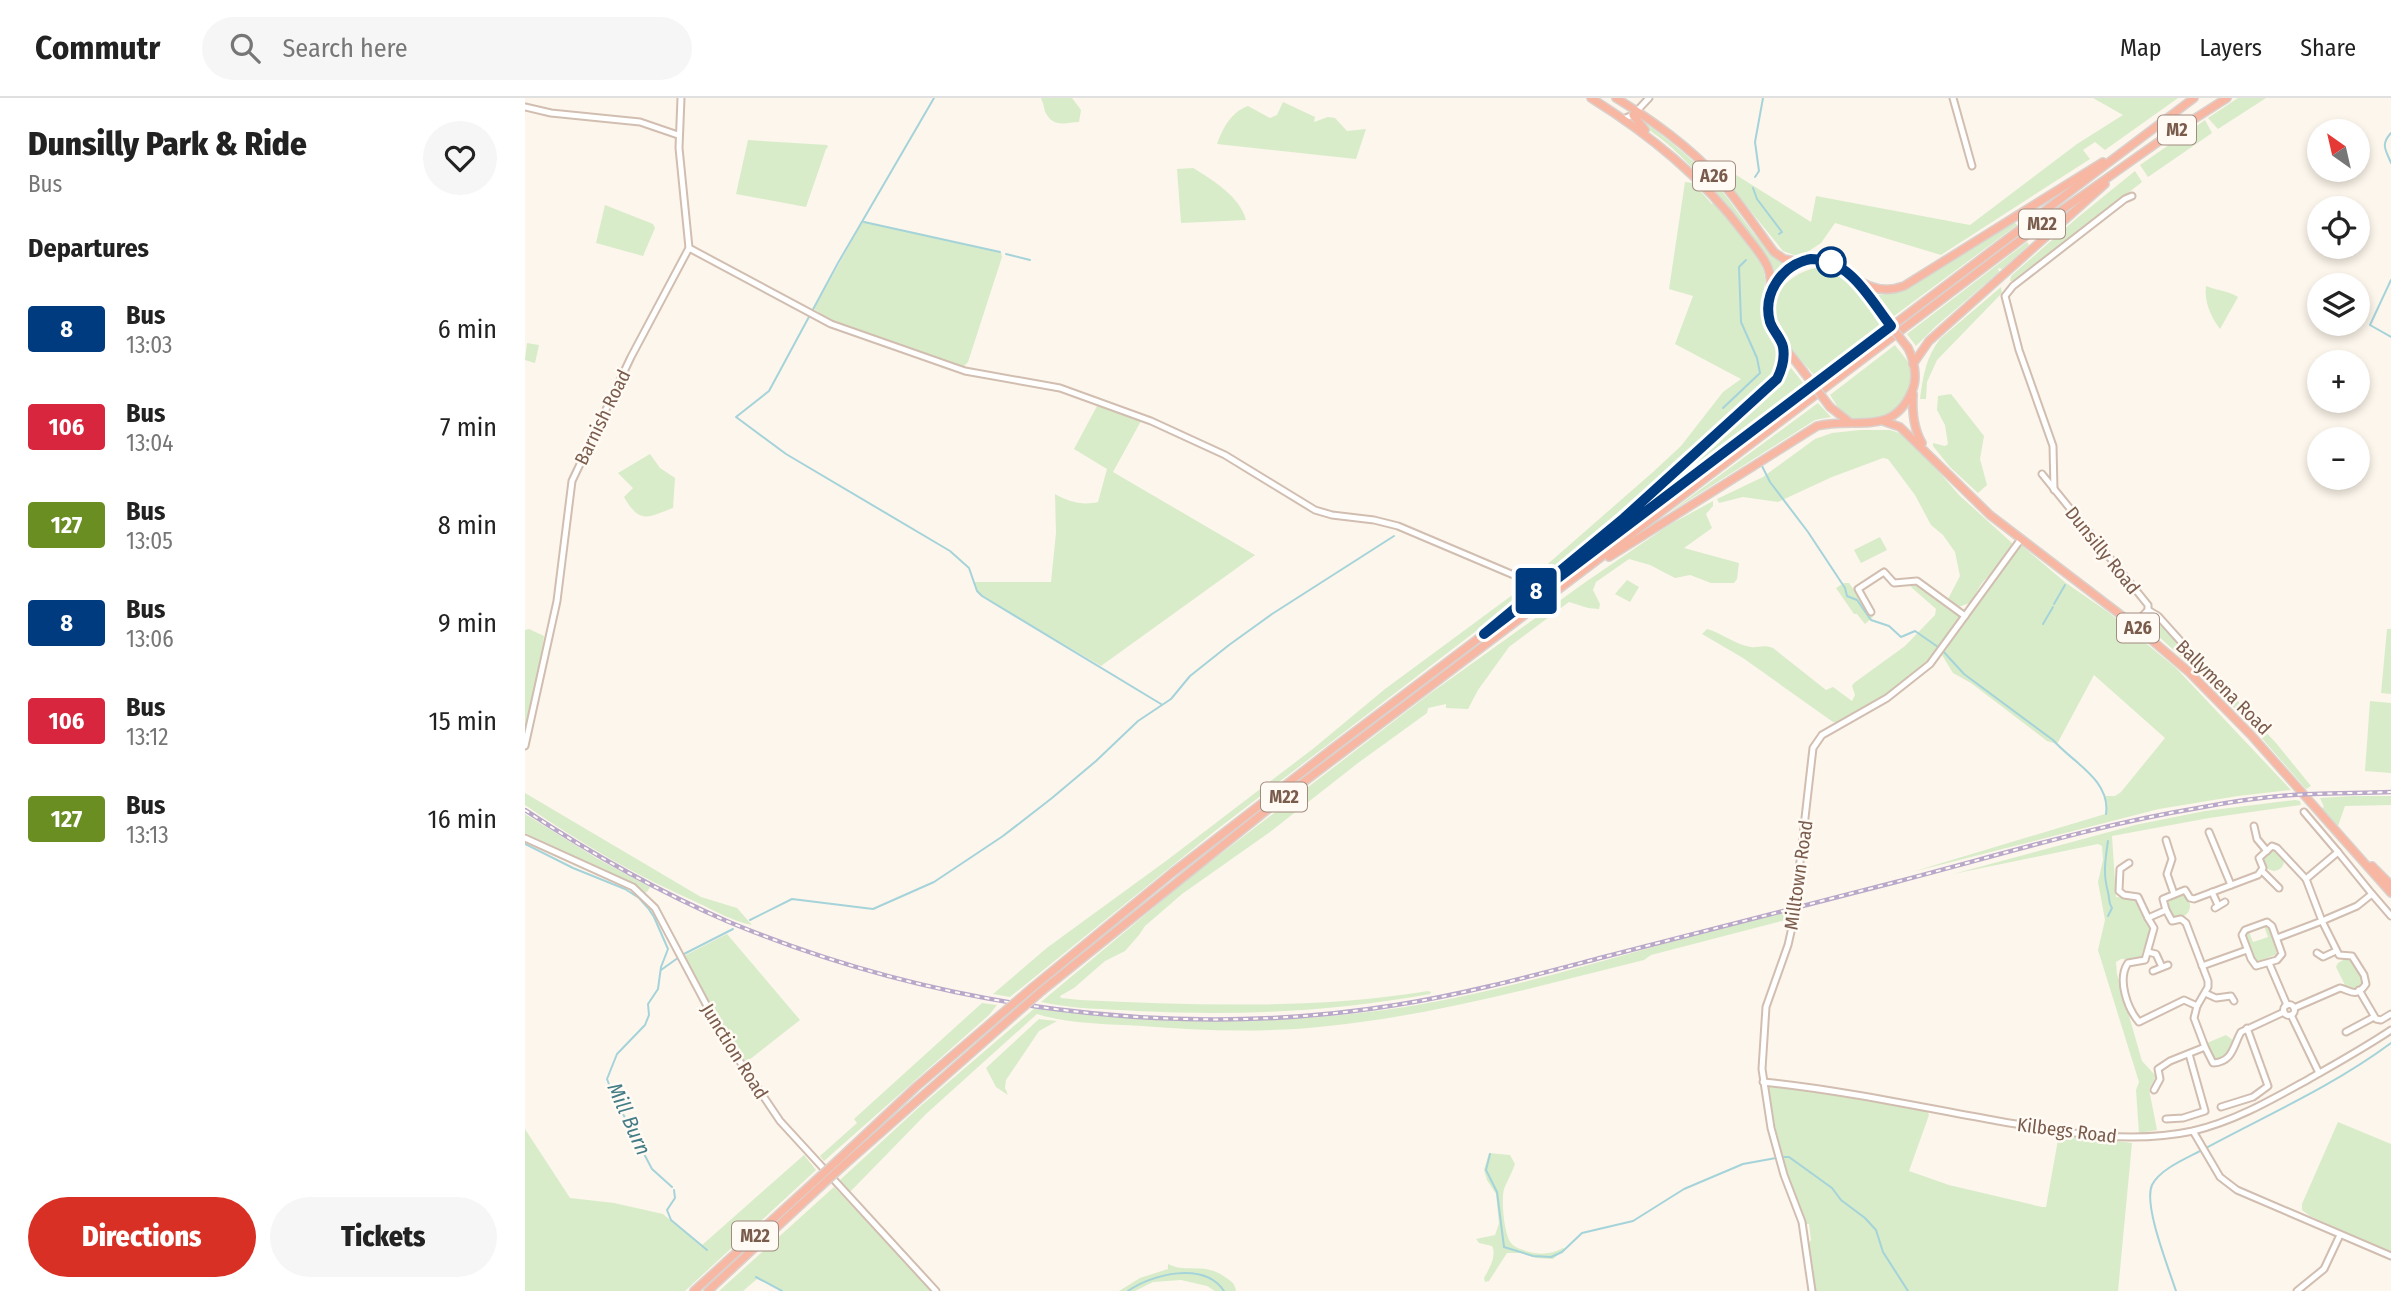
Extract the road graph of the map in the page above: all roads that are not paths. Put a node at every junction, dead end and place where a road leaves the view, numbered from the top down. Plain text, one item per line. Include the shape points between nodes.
1 (681, 98) edge
2 (1591, 98) edge
3 (1616, 98) edge
4 (1649, 98) edge
5 (1954, 98) edge
6 (2194, 98) edge
7 (2227, 98) edge
8 (525, 107) edge
9 (1635, 113) junction
10 (1623, 119) junction
11 (678, 135) junction
12 (2127, 149) junction
13 (1674, 157) junction
14 (2129, 163) junction
15 (1972, 166) dead end
16 (2132, 196) dead end
17 (689, 248) junction
18 (1800, 262) junction
19 (1854, 277) junction
20 (1769, 297) junction
21 (1782, 343) junction
22 (1913, 364) junction
23 (1914, 386) junction
24 (1883, 421) junction
25 (1852, 423) junction
26 (1926, 450) junction
27 (2042, 474) dead end
28 (2054, 490) junction
29 (2021, 539) junction
30 (1516, 576) dead end
31 (2148, 610) junction
32 (1530, 611) junction
33 (1871, 612) dead end
34 (1965, 616) junction
35 (2134, 625) junction
36 (1484, 634) junction
37 (2183, 645) dead end
38 (525, 746) edge
39 (2302, 823) dead end
40 (2329, 825) junction
41 (2254, 826) dead end
42 (2265, 831) dead end
43 (2256, 834) junction
44 (2210, 836) junction
45 (2220, 836) dead end
46 (525, 838) edge
47 (2166, 840) dead end
48 (2202, 841) dead end
49 (2177, 845) dead end
50 (2168, 847) junction
51 (2267, 851) junction
52 (2338, 852) junction
53 (2129, 863) dead end
54 (2262, 871) junction
55 (2306, 879) junction
56 (2231, 885) junction
57 (2391, 885) edge
58 (2279, 888) dead end
59 (2212, 892) junction
60 (2391, 893) edge
61 (2174, 894) junction
62 (2372, 894) junction
63 (2225, 902) dead end
64 (2167, 910) junction
65 (2391, 916) edge
66 (2148, 918) junction
67 (2322, 921) junction
68 (2277, 938) junction
69 (2247, 950) junction
70 (2148, 951) junction
71 (2336, 951) junction
72 (2321, 958) dead end
73 (2269, 962) junction
74 (2202, 966) junction
75 (2153, 971) dead end
76 (2359, 990) junction
77 (2205, 993) junction
78 (2233, 996) dead end
79 (2287, 1005) junction
80 (2197, 1006) junction
81 (2294, 1008) junction
82 (2284, 1012) junction
83 (2391, 1014) edge
84 (2291, 1015) junction
85 (2374, 1017) junction
86 (2138, 1021) junction
87 (2135, 1028) dead end
88 (2247, 1028) junction
89 (2391, 1030) edge
90 (2346, 1032) dead end
91 (2205, 1047) junction
92 (2189, 1054) junction
93 (2319, 1073) junction
94 (1763, 1082) junction
95 (2154, 1090) dead end
96 (2221, 1107) dead end
97 (2166, 1119) dead end
98 (2207, 1127) junction
99 (2193, 1131) junction
100 (2199, 1143) junction
101 (840, 1163) junction
102 (817, 1184) junction
103 (2340, 1235) junction
104 (2391, 1256) edge
105 (694, 1291) edge
106 (708, 1291) edge
107 (936, 1291) edge
108 (1812, 1291) edge
109 (2297, 1291) edge

1 - 11 street
2 - 10 highway, A26
3 - 9 highway, A26
4 - 9 street
5 - 15 street
6 - 12 highway, M2
7 - 14 highway, M2
8 - 11 street via 640,122
9 - 10 street
9 - 13 highway via 1639,124
9 - 18 highway, A26 via 1696,157 1777,255
10 - 13 highway, A26
11 - 17 street
12 - 19 highway via 1904,286 1880,290
12 - 36 highway, M22
13 - 20 highway, A26 via 1713,195 1763,259 1770,279
14 - 22 highway via 1929,341
14 - 32 highway, M22
16 - 28 street via 2005,296 2053,446
17 - 30 street via 855,334 965,371 1060,388 1151,421 1225,455 1315,510 1398,526
17 - 38 street, Barnish Road via 572,481 556,607
18 - 19 highway, A26 via 1832,262
18 - 20 highway via 1782,275
19 - 22 highway, A26, bridge via 1908,348
20 - 21 highway, A26 via 1770,320
21 - 25 highway, A26, bridge via 1830,407
21 - 36 highway via 1782,368 1768,388 1624,518
22 - 23 highway, A26
23 - 24 highway via 1900,411
23 - 26 highway, Ballymena Road / A26 via 1916,433
24 - 25 highway
24 - 26 highway, Ballymena Road / A26 via 1900,427
25 - 32 highway via 1817,426 1630,542
26 - 29 highway, Ballymena Road / A26 via 1972,500
27 - 28 street, Dunsilly Road
28 - 31 street, Dunsilly Road
29 - 34 street, Milltown Road
29 - 35 highway, Ballymena Road / A26
31 - 35 street, Dunsilly Road
31 - 37 street
32 - 101 highway, M22, bridge via 1272,806 1043,990
33 - 34 street via 1858,589 1884,572 1894,583 1917,580
34 - 94 street, Milltown Road via 1930,664 1864,713 1827,732 1815,745 1793,923 1766,1007
35 - 40 highway, Ballymena Road / A26 via 2223,705
36 - 101 highway, M22, bridge via 1203,849 1033,987 916,1087
39 - 52 street via 2306,815
40 - 57 highway, Ballymena Road / A26
40 - 60 highway, Ballymena Road / A26
41 - 43 street
42 - 43 street
43 - 51 street
44 - 45 street
44 - 48 street
44 - 56 street
46 - 107 street, Junction Road via 628,885 655,908 724,1038 780,1121
47 - 50 street
49 - 50 street
50 - 61 street via 2172,860 2167,874
51 - 54 street via 2259,858
51 - 55 street via 2275,847
52 - 55 street
52 - 62 street
53 - 66 street via 2120,869 2120,892 2139,898
54 - 56 street
54 - 58 street
55 - 67 street
56 - 59 street
59 - 61 street via 2193,899 2185,890
59 - 63 street via 2216,907
61 - 64 street via 2163,900
62 - 65 street
62 - 67 street
64 - 66 street
64 - 74 street via 2172,921 2186,923
66 - 70 street via 2154,928
67 - 68 street
67 - 71 street
68 - 69 street via 2271,924 2261,923 2243,932
68 - 73 street via 2282,954
69 - 73 street via 2255,965
69 - 74 street
70 - 75 street via 2165,966
70 - 86 street via 2144,961 2128,963 2125,969 2125,995
71 - 72 street
71 - 76 street via 2340,956 2351,955 2364,975 2366,984
73 - 79 street
74 - 77 street via 2208,981
76 - 81 street via 2350,993 2340,988
76 - 85 street
77 - 78 street via 2216,998
77 - 80 street
79 - 81 street
79 - 82 street
80 - 86 street via 2184,1000
80 - 91 street via 2194,1018
81 - 84 street
82 - 84 street
82 - 88 street
83 - 85 street via 2381,1020
84 - 93 street
85 - 90 street
86 - 87 street
88 - 91 street via 2239,1033 2224,1061 2213,1063
88 - 96 street via 2268,1087
89 - 93 street, Kilbegs Road
91 - 92 street
92 - 95 street via 2156,1068 2160,1079
92 - 97 street via 2208,1110
93 - 98 street, Kilbegs Road via 2261,1106
94 - 99 street, Kilbegs Road via 2104,1137
94 - 108 street, Milltown Road via 1781,1166 1802,1222
98 - 99 street, Kilbegs Road
98 - 100 street
99 - 100 street
100 - 103 street via 2220,1177 2237,1190
101 - 102 highway, M22, bridge
102 - 105 highway, M22
102 - 106 highway, M22
103 - 104 street
103 - 109 street via 2324,1269

